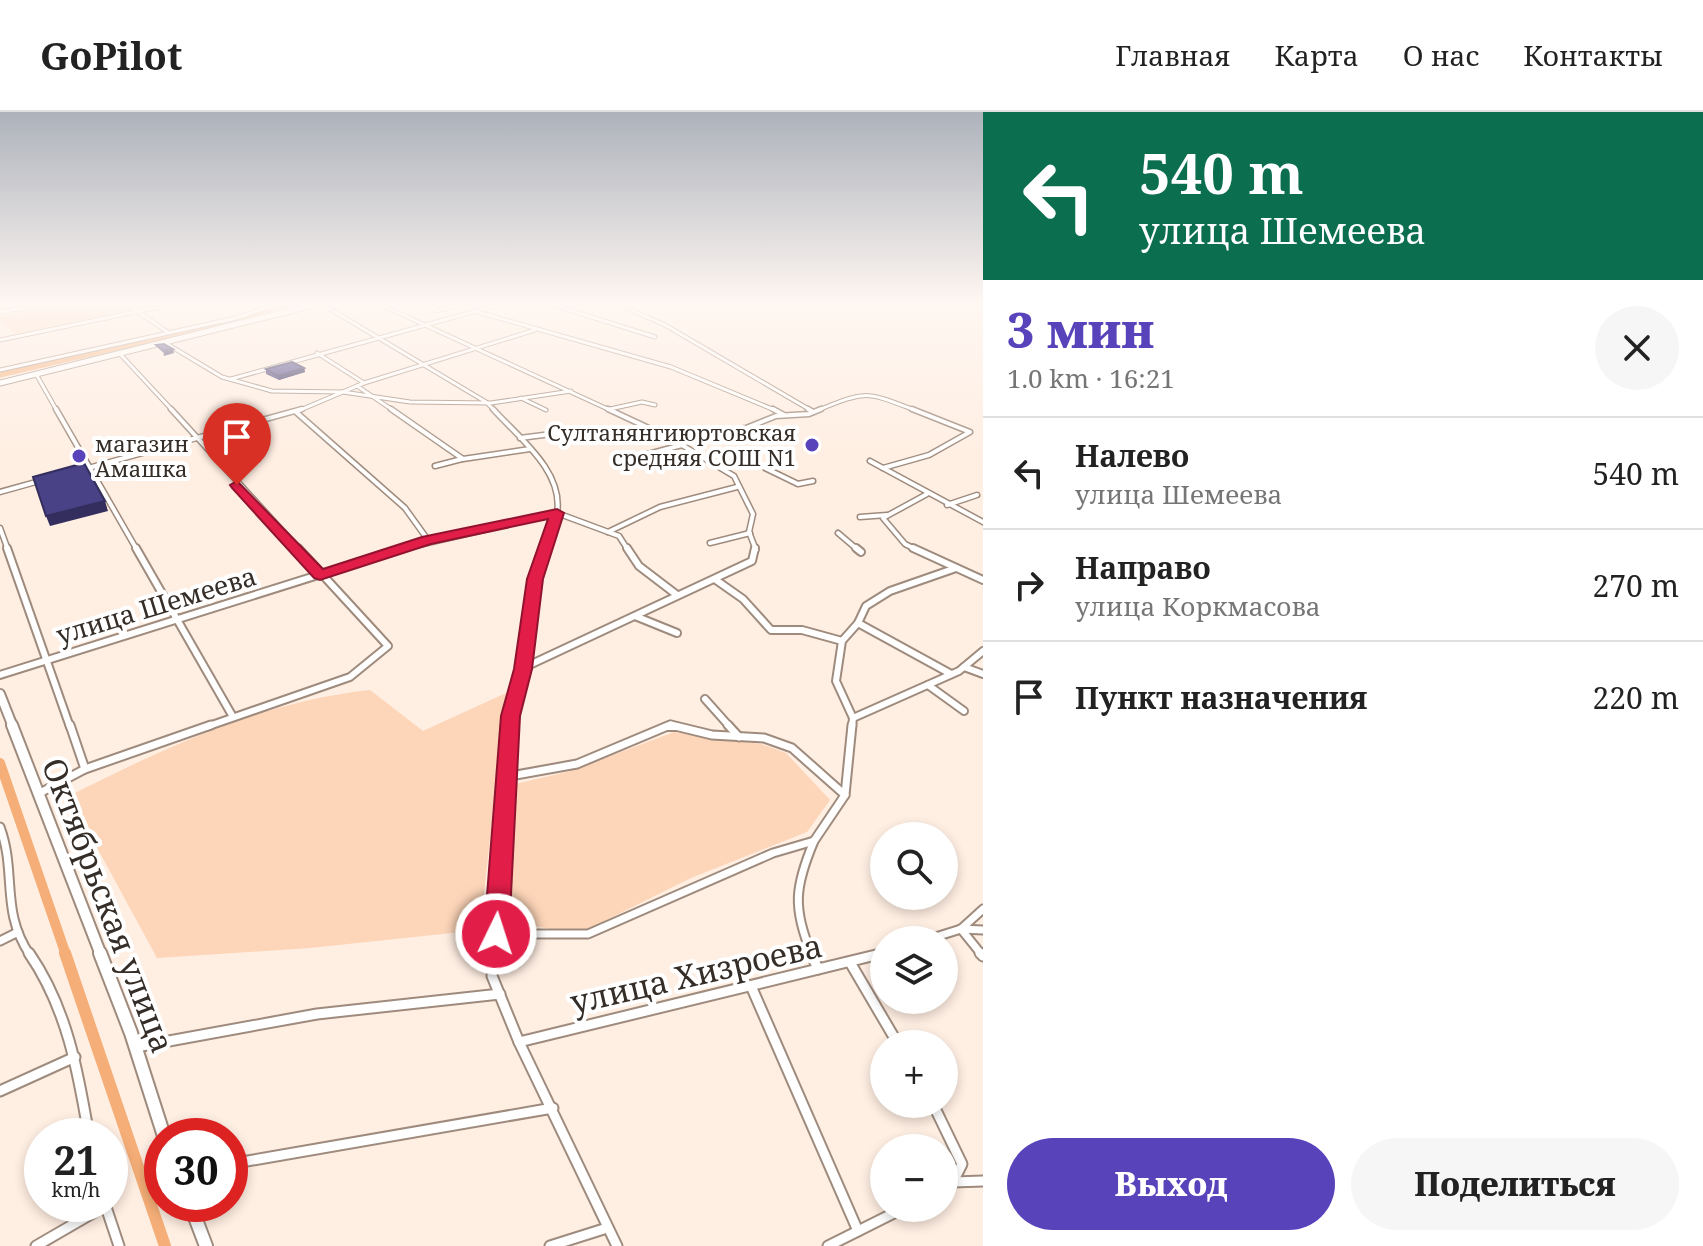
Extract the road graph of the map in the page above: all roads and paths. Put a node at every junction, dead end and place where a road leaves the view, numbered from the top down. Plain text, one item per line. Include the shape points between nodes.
1 (64, 356) edge
2 (117, 356) edge
3 (122, 356) edge
4 (189, 356) edge
5 (307, 356) edge
6 (322, 356) edge
7 (405, 356) edge
8 (453, 356) edge
9 (494, 356) edge
10 (642, 356) edge
11 (718, 356) edge
12 (420, 365) junction
13 (0, 370) edge
14 (36, 374) junction
15 (231, 379) junction
16 (0, 383) edge
17 (364, 383) junction
18 (357, 386) junction
19 (573, 391) junction
20 (343, 392) junction
21 (521, 398) junction
22 (379, 399) junction
23 (486, 402) junction
24 (655, 405) dead end
25 (610, 409) junction
26 (546, 410) dead end
27 (296, 412) junction
28 (813, 412) junction
29 (784, 415) junction
30 (520, 438) junction
31 (670, 438) junction
32 (570, 439) dead end
33 (196, 440) junction
34 (682, 445) junction
35 (530, 449) junction
36 (463, 459) junction
37 (622, 461) dead end
38 (870, 461) dead end
39 (435, 466) dead end
40 (90, 468) junction
41 (765, 468) dead end
42 (883, 468) junction
43 (75, 472) edge
44 (45, 480) edge
45 (813, 481) dead end
46 (737, 487) junction
47 (0, 492) edge
48 (927, 494) junction
49 (977, 495) dead end
50 (947, 505) junction
51 (557, 513) junction
52 (887, 515) junction
53 (860, 517) dead end
54 (983, 522) edge
55 (0, 528) edge
56 (608, 532) junction
57 (750, 533) junction
58 (838, 533) dead end
59 (428, 540) junction
60 (710, 543) dead end
61 (861, 552) dead end
62 (956, 568) junction
63 (320, 575) junction
64 (716, 580) junction
65 (983, 580) edge
66 (677, 595) junction
67 (635, 616) junction
68 (179, 619) junction
69 (858, 623) junction
70 (677, 633) dead end
71 (842, 641) junction
72 (983, 651) edge
73 (44, 661) junction
74 (964, 667) junction
75 (523, 669) junction
76 (951, 674) junction
77 (983, 674) edge
78 (0, 675) edge
79 (928, 685) junction
80 (0, 694) edge
81 (705, 699) dead end
82 (964, 711) dead end
83 (233, 717) junction
84 (853, 718) junction
85 (739, 737) junction
86 (85, 769) junction
87 (505, 777) junction
88 (38, 794) junction
89 (845, 795) junction
90 (0, 827) edge
91 (814, 841) junction
92 (983, 909) edge
93 (961, 929) junction
94 (958, 930) edge
95 (983, 930) edge
96 (18, 932) junction
97 (496, 934) junction
98 (0, 941) edge
99 (983, 956) edge
100 (870, 958) edge
101 (851, 964) junction
102 (818, 969) junction
103 (751, 986) junction
104 (500, 994) junction
105 (890, 1030) edge
106 (519, 1042) junction
107 (135, 1047) junction
108 (75, 1057) junction
109 (0, 1091) edge
110 (553, 1108) junction
111 (86, 1118) edge
112 (158, 1118) edge
113 (248, 1161) edge
114 (983, 1181) edge
115 (958, 1183) edge
116 (76, 1222) edge
117 (111, 1222) edge
118 (197, 1222) edge
119 (876, 1222) edge
120 (607, 1228) junction
121 (858, 1231) junction
122 (36, 1246) edge
123 (119, 1246) edge
124 (206, 1246) edge
125 (550, 1246) edge
126 (617, 1246) edge
127 (828, 1246) edge

1 - 13 street
2 - 14 street
3 - 33 street
4 - 15 street
5 - 15 street
6 - 17 street
7 - 12 street
8 - 12 street
9 - 19 street
10 - 29 street
11 - 28 street
12 - 17 street
12 - 23 street
14 - 16 street
14 - 40 street
15 - 20 street via 272,391
17 - 18 street
18 - 20 street
18 - 22 street
19 - 21 street
19 - 25 street
20 - 22 street
20 - 27 street
21 - 23 street
21 - 26 street
22 - 23 street
22 - 36 street
23 - 30 street
24 - 25 street via 642,402
25 - 31 street
27 - 33 street
27 - 59 street via 405,508
28 - 29 street
28 - 42 street via 859,394 875,395 970,432 929,455
29 - 31 street via 746,428
30 - 32 street via 559,433
30 - 35 street
31 - 34 street
33 - 40 street
33 - 63 street
34 - 37 street
34 - 46 street via 734,476
35 - 36 street
35 - 51 street via 549,471
36 - 39 street
38 - 42 street
40 - 43 street
40 - 68 street
41 - 45 street via 798,484
42 - 48 street
44 - 47 street
46 - 56 street via 660,507
46 - 57 street via 753,514
48 - 50 street
48 - 52 street
49 - 50 street
50 - 54 street
51 - 56 street
51 - 59 street, улица Шемеева
51 - 75 street via 535,579
52 - 53 street
52 - 62 street via 883,518 897,539
55 - 73 street
56 - 66 street via 624,541 639,566
57 - 60 street
57 - 64 street via 756,551 752,561
58 - 61 street
59 - 63 street, улица Шемеева
62 - 65 street
62 - 69 street via 890,591 866,606
63 - 68 street, улица Шемеева
63 - 83 street via 388,646 350,677
64 - 66 street
64 - 71 street via 743,599 771,630 802,630
66 - 67 street
67 - 70 street
67 - 75 street
68 - 73 street, улица Шемеева
68 - 83 street
69 - 71 street
69 - 76 street
71 - 84 street via 836,681
72 - 74 street
73 - 78 street, улица Шемеева
73 - 86 street
74 - 76 street
74 - 77 street
75 - 87 street via 510,716
76 - 79 street
79 - 82 street
79 - 84 street
80 - 88 street, Октябрьская улица
81 - 85 street
83 - 86 street
84 - 89 street
85 - 87 street via 670,725 577,764
85 - 89 street via 764,738 792,748
86 - 88 street
87 - 97 street
88 - 107 street, Октябрьская улица
89 - 91 street
90 - 96 street via 9,846 7,880
91 - 97 street via 773,853 588,934
91 - 102 street via 797,882 803,934
92 - 93 street
93 - 94 street
93 - 95 street
93 - 99 street
96 - 98 street
96 - 108 street via 49,983
97 - 104 street via 492,976
100 - 101 street, улица Хизроева
101 - 102 street, улица Хизроева
101 - 105 street
102 - 103 street, улица Хизроева
103 - 106 street, улица Хизроева
103 - 121 street
104 - 106 street
104 - 107 street via 240,1026
106 - 110 street
107 - 112 street, Октябрьская улица
108 - 109 street
108 - 111 street
110 - 113 street
110 - 120 street
114 - 115 street
116 - 122 street
117 - 123 street
118 - 124 street
119 - 121 street
120 - 125 street
120 - 126 street
121 - 127 street

